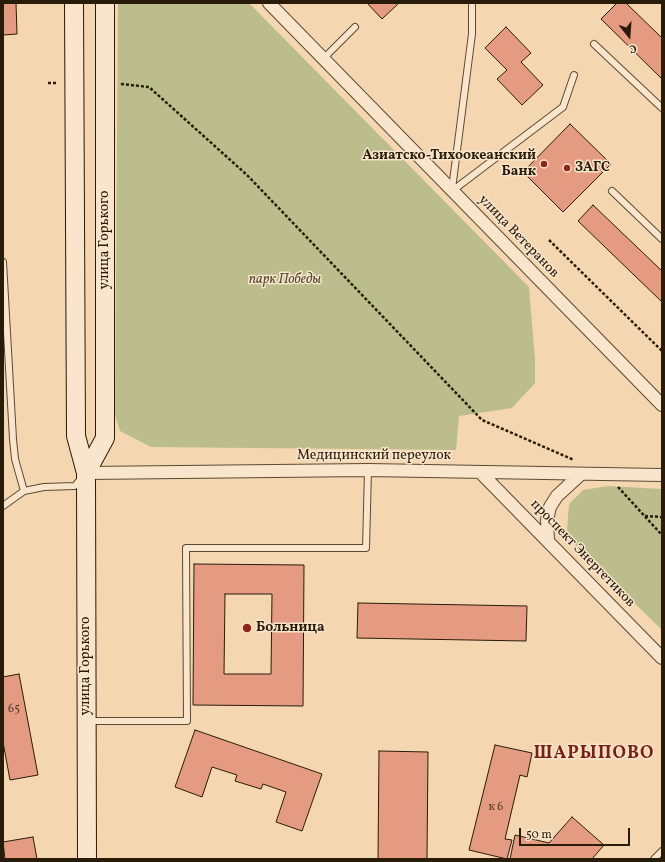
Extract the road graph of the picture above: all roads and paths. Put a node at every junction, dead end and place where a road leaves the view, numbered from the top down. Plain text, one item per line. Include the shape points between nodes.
1 (74, 3) edge
2 (105, 3) edge
3 (268, 3) edge
4 (472, 3) edge
5 (355, 27) dead end
6 (594, 44) dead end
7 (323, 59) junction
8 (574, 75) dead end
9 (105, 82) junction
10 (48, 83) dead end
11 (75, 83) junction
12 (662, 108) edge
13 (452, 191) junction
14 (612, 191) dead end
15 (662, 239) edge
16 (549, 240) dead end
17 (3, 262) edge
18 (662, 351) edge
19 (662, 405) edge
20 (580, 468) junction
21 (368, 470) junction
22 (480, 472) junction
23 (86, 473) junction
24 (606, 474) junction
25 (662, 475) edge
26 (24, 491) junction
27 (3, 506) edge
28 (644, 516) junction
29 (662, 517) edge
30 (662, 535) edge
31 (548, 541) junction
32 (662, 658) edge
33 (87, 721) junction
34 (662, 851) edge
35 (87, 859) edge
36 (654, 859) edge

1 - 11 main road, улица Горького
2 - 9 main road, улица Горького
3 - 7 street, улица Ветеранов
4 - 13 lane via 472,34
5 - 7 lane
6 - 12 lane
7 - 13 street, улица Ветеранов
8 - 13 lane via 563,107
9 - 20 path via 149,87 247,175 482,420
9 - 23 main road, улица Горького via 104,438
10 - 11 path
11 - 23 main road, улица Горького via 76,436
13 - 19 street, улица Ветеранов
14 - 15 lane
16 - 18 path
17 - 26 lane via 13,438 15,459
20 - 22 street, Медицинский переулок
20 - 24 street, Медицинский переулок
20 - 31 street via 550,507 547,520
21 - 22 street, Медицинский переулок
21 - 23 street, Медицинский переулок
21 - 33 lane via 366,548 186,548 187,721
22 - 31 street, проспект Энергетиков
23 - 26 lane via 74,486
23 - 33 main road, улица Горького
24 - 25 street, Медицинский переулок
24 - 28 path
26 - 27 lane
28 - 29 path
28 - 30 path
31 - 32 street, проспект Энергетиков
33 - 35 main road, улица Горького
34 - 36 lane

